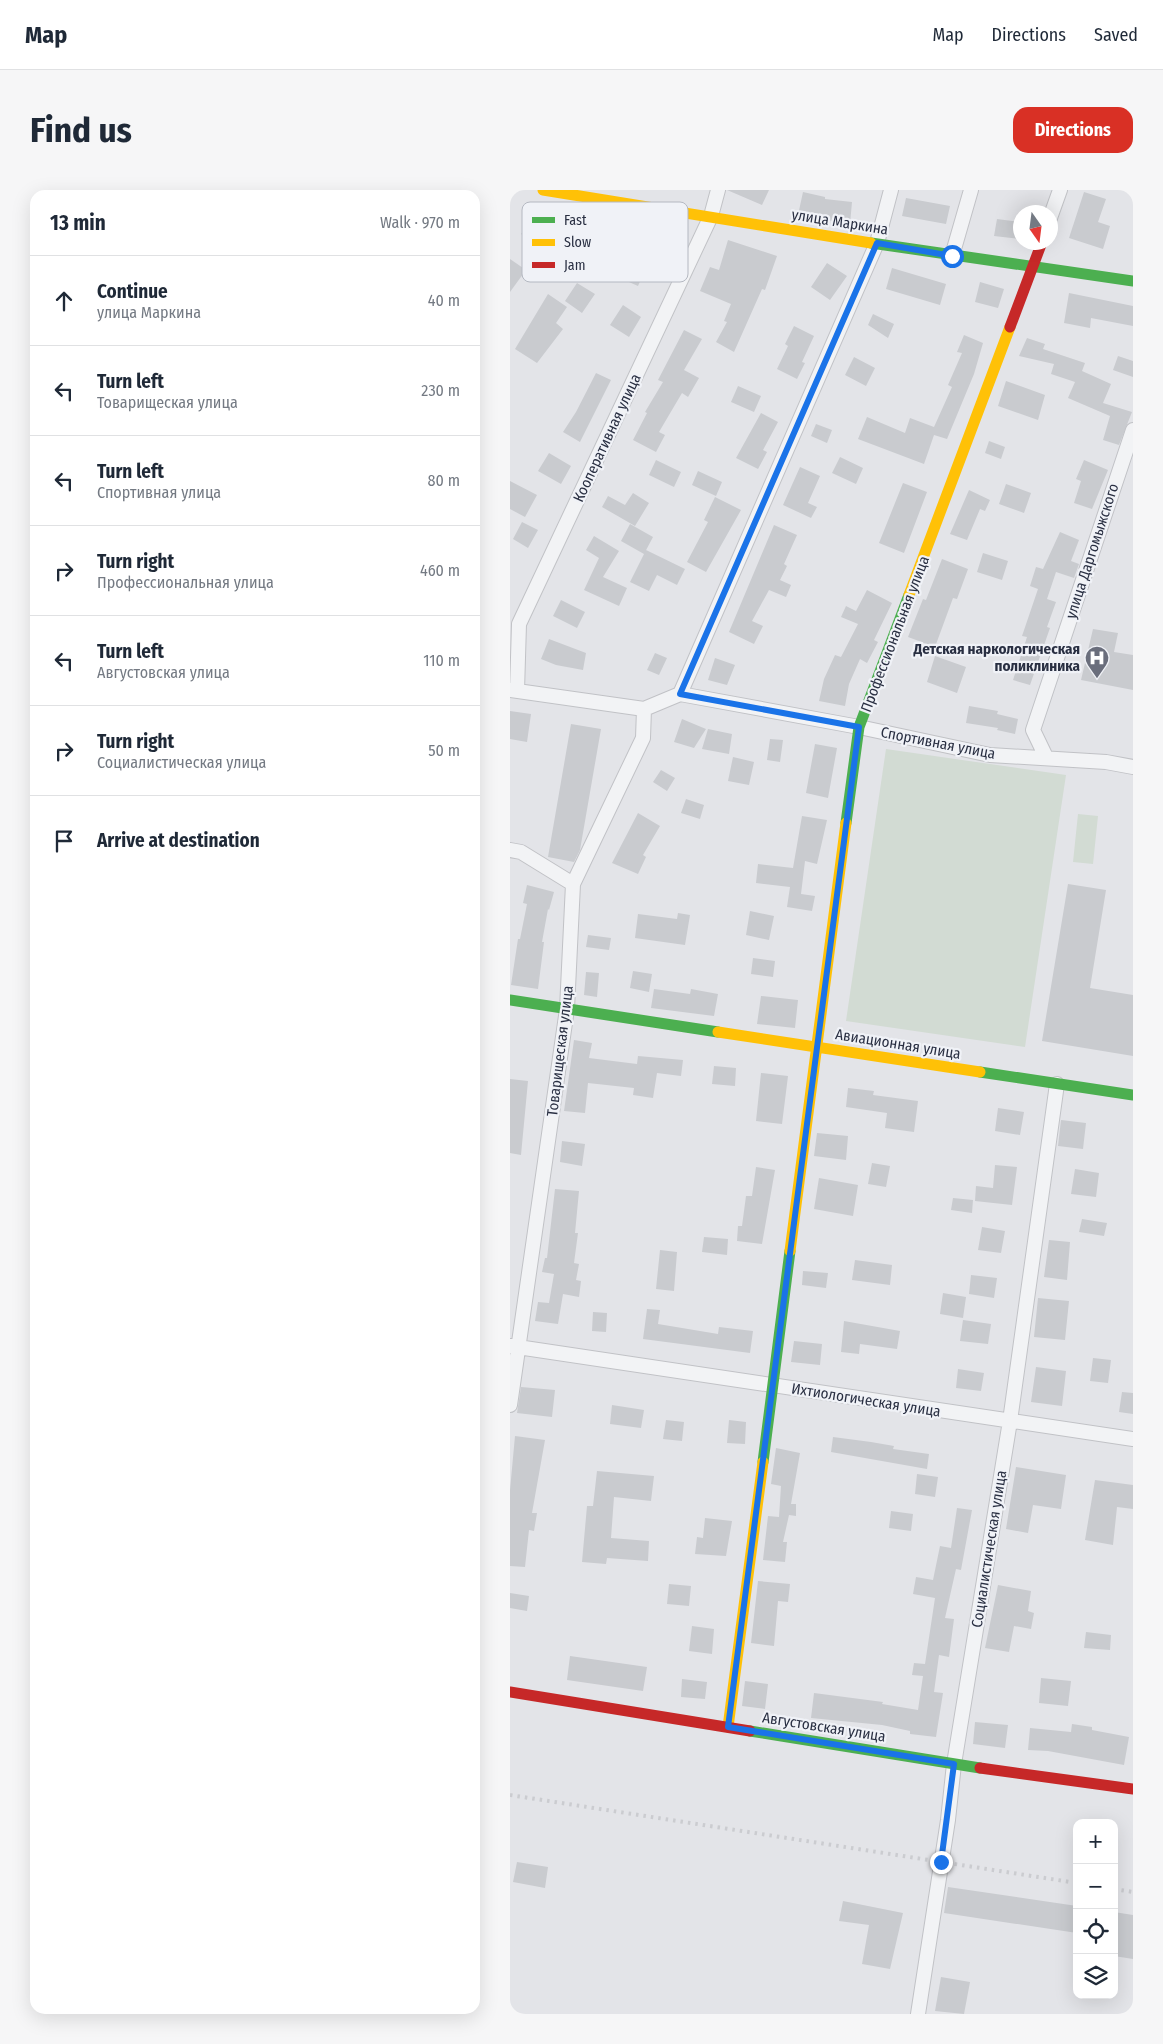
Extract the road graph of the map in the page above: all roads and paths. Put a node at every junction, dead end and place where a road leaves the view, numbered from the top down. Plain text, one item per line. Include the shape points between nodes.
1 (543, 190) edge
2 (718, 190) edge
3 (891, 190) edge
4 (971, 190) edge
5 (1060, 190) edge
6 (621, 202) edge
7 (1055, 205) edge
8 (688, 212) edge
9 (711, 216) junction
10 (877, 243) junction
11 (1040, 250) edge
12 (952, 256) junction
13 (688, 265) edge
14 (1034, 268) junction
15 (1133, 281) edge
16 (680, 282) edge
17 (1133, 430) edge
18 (514, 691) edge
19 (680, 694) junction
20 (644, 709) junction
21 (859, 727) junction
22 (1046, 757) junction
23 (1133, 768) edge
24 (510, 850) edge
25 (573, 884) junction
26 (510, 1000) edge
27 (567, 1009) junction
28 (817, 1047) junction
29 (1057, 1084) junction
30 (1133, 1095) edge
31 (514, 1346) edge
32 (773, 1386) junction
33 (510, 1406) edge
34 (1010, 1422) junction
35 (1133, 1439) edge
36 (510, 1692) edge
37 (728, 1727) junction
38 (954, 1764) junction
39 (1133, 1789) edge
40 (918, 2014) edge

1 - 6 street, улица Маркина
2 - 9 street, Кооперативная улица
3 - 10 street
4 - 12 street
5 - 7 street
8 - 9 street, улица Маркина
9 - 10 street, улица Маркина
9 - 13 street, Кооперативная улица
10 - 12 street, улица Маркина
10 - 19 street
11 - 14 street, Профессиональная улица
12 - 14 street, улица Маркина
14 - 15 street, улица Маркина
14 - 21 street, Профессиональная улица
16 - 18 street, Кооперативная улица via 520,624
17 - 22 street, улица Даргомыжского via 1033,730
18 - 20 street
19 - 20 street
19 - 21 street, Спортивная улица
20 - 25 street, Товарищеская улица via 643,738
21 - 22 street, Спортивная улица via 990,755
21 - 28 street, Профессиональная улица
22 - 23 street, Спортивная улица via 1106,762
24 - 25 street via 521,852
25 - 27 street, Товарищеская улица
26 - 27 street, Авиационная улица
27 - 28 street, Авиационная улица
27 - 31 street, Товарищеская улица
28 - 29 street, Авиационная улица
28 - 32 street, Профессиональная улица
29 - 30 street, Авиационная улица
29 - 34 street, Социалистическая улица
31 - 32 street, Ихтиологическая улица
31 - 33 street, Товарищеская улица
32 - 34 street, Ихтиологическая улица
32 - 37 street, Профессиональная улица
34 - 35 street, Ихтиологическая улица
34 - 38 street, Социалистическая улица
36 - 37 street, Августовская улица
37 - 38 street, Августовская улица
38 - 39 street, Августовская улица
38 - 40 street, Социалистическая улица

